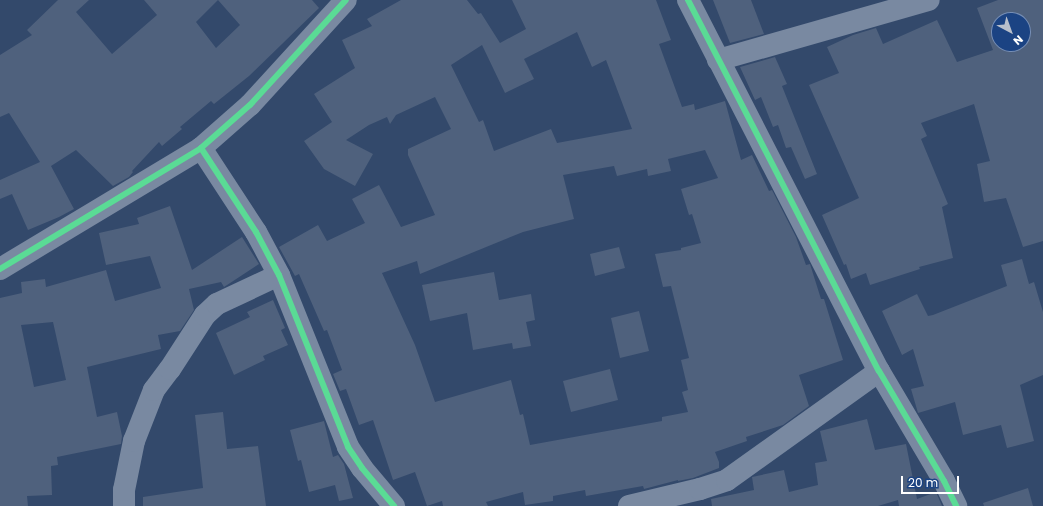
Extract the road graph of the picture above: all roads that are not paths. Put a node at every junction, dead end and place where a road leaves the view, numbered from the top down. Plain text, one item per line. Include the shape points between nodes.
1 (346, 0) edge
2 (688, 0) edge
3 (929, 0) edge
4 (718, 60) junction
5 (201, 148) junction
6 (0, 269) edge
7 (279, 275) junction
8 (879, 371) junction
9 (124, 506) edge
10 (394, 506) edge
11 (629, 506) edge
12 (956, 506) edge

1 - 5 street via 250,105
2 - 4 street
3 - 4 street
4 - 8 street
5 - 6 street
5 - 7 street via 256,232
7 - 9 street via 217,304 205,315 154,390 134,441 124,490
7 - 10 street via 348,447
8 - 11 street via 727,480
8 - 12 street

